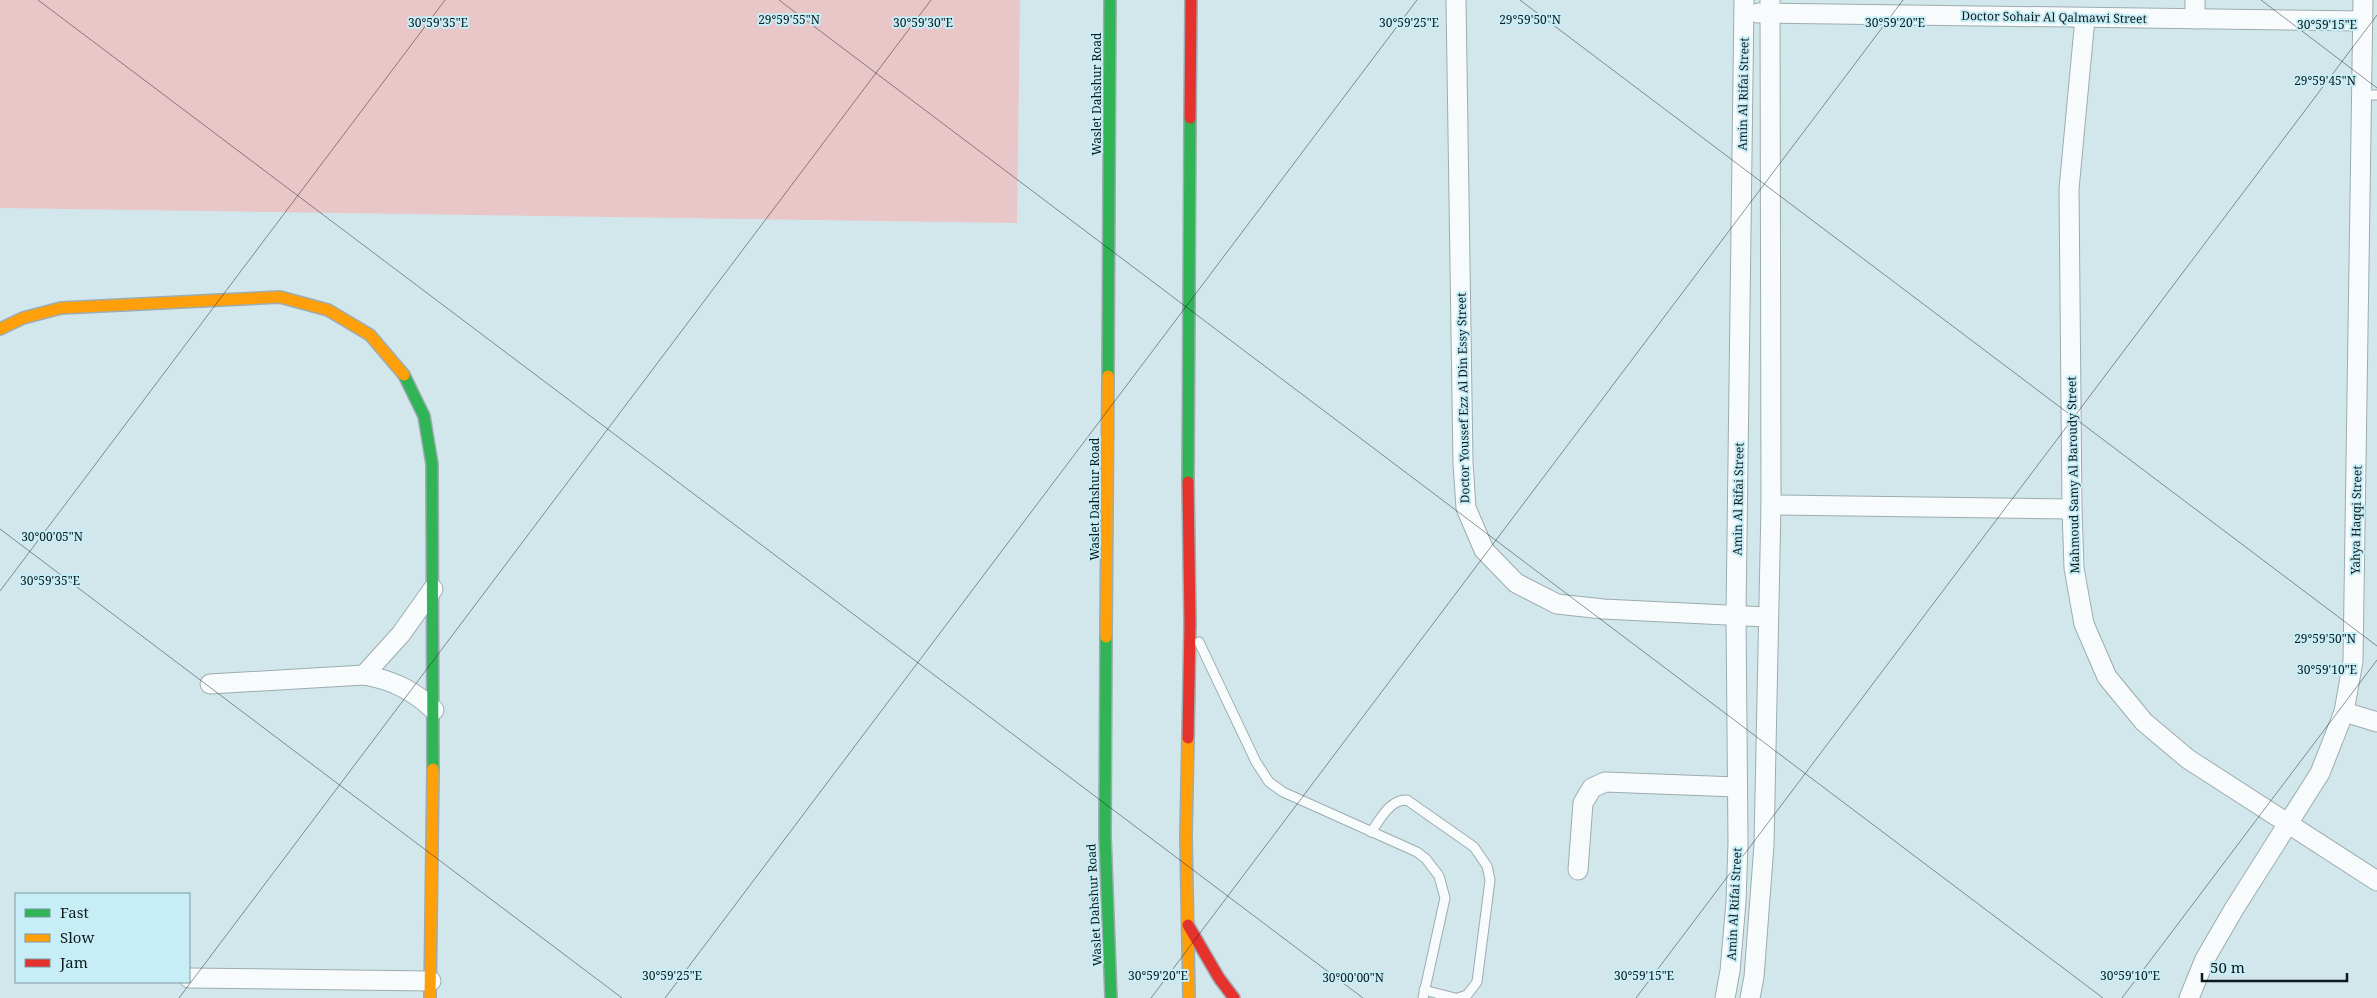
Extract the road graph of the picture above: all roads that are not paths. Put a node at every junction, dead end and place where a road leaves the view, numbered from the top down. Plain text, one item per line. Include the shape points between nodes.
1 (1119, 0) edge
2 (1182, 0) edge
3 (1191, 0) edge
4 (1456, 0) edge
5 (2195, 0) edge
6 (2364, 0) edge
7 (1110, 6) edge
8 (1744, 6) edge
9 (1770, 6) edge
10 (1191, 14) junction
11 (2084, 18) junction
12 (2195, 19) junction
13 (2363, 21) junction
14 (2370, 95) edge
15 (2369, 295) edge
16 (0, 329) edge
17 (1771, 505) junction
18 (2072, 509) junction
19 (433, 590) junction
20 (1736, 615) junction
21 (1768, 617) junction
22 (1190, 623) junction
23 (364, 675) junction
24 (210, 684) dead end
25 (434, 710) junction
26 (2344, 712) junction
27 (2377, 722) edge
28 (1737, 787) junction
29 (2287, 822) junction
30 (1371, 832) junction
31 (1578, 870) dead end
32 (2377, 881) edge
33 (1186, 922) junction
34 (190, 978) edge
35 (431, 989) edge
36 (1423, 994) edge
37 (1111, 998) edge
38 (1189, 998) edge
39 (1234, 998) edge
40 (1457, 998) edge
41 (1724, 998) edge
42 (1750, 998) edge
43 (2189, 998) edge

1 - 7 main road
2 - 10 main road
3 - 10 main road
4 - 20 street, Doctor Youssef Ezz Al Din Essy Street via 1463,463 1466,508 1484,550 1516,583 1557,604
5 - 12 street
6 - 13 street, Yahya Haqqi Street
7 - 37 main road, Waslet Dahshur Road via 1105,835
8 - 9 street, Doctor Sohair Al Qalmawi Street
8 - 20 street, Amin Al Rifai Street
9 - 11 street, Doctor Sohair Al Qalmawi Street
9 - 17 street, Amin Al Rifai Street
10 - 22 main road
11 - 12 street, Doctor Sohair Al Qalmawi Street
11 - 18 street, Mahmoud Samy Al Baroudy Street via 2069,189
12 - 13 street, Doctor Sohair Al Qalmawi Street
13 - 14 street, Yahya Haqqi Street
14 - 15 street, Yahya Haqqi Street
15 - 26 street, Yahya Haqqi Street via 2353,661
16 - 19 main road via 23,318 61,308 280,297 328,310 370,335 403,372 424,416 432,464
17 - 18 street
17 - 21 street, Amin Al Rifai Street
18 - 29 street, Mahmoud Samy Al Baroudy Street via 2074,568 2084,624 2107,677 2144,722 2188,759
19 - 23 street via 401,634
19 - 25 main road
20 - 21 street, Doctor Youssef Ezz Al Din Essy Street
20 - 28 street, Amin Al Rifai Street
21 - 42 street, Amin Al Rifai Street via 1764,845
22 - 30 lane via 1256,762 1269,782 1283,792
22 - 33 main road
23 - 24 street
23 - 25 street via 404,686
25 - 35 main road
26 - 27 street
26 - 29 street, Yahya Haqqi Street via 2320,773
28 - 31 street via 1606,782 1592,788 1583,803
28 - 41 street, Amin Al Rifai Street via 1736,902 1730,971
29 - 32 street, Mahmoud Samy Al Baroudy Street
29 - 43 street, Yahya Haqqi Street via 2205,959
30 - 36 lane via 1417,852 1439,876 1443,887 1445,898
30 - 40 lane via 1392,804 1407,800 1474,847 1484,859 1490,880 1477,982 1467,995
33 - 38 main road
33 - 39 main road
34 - 35 street
36 - 40 lane

